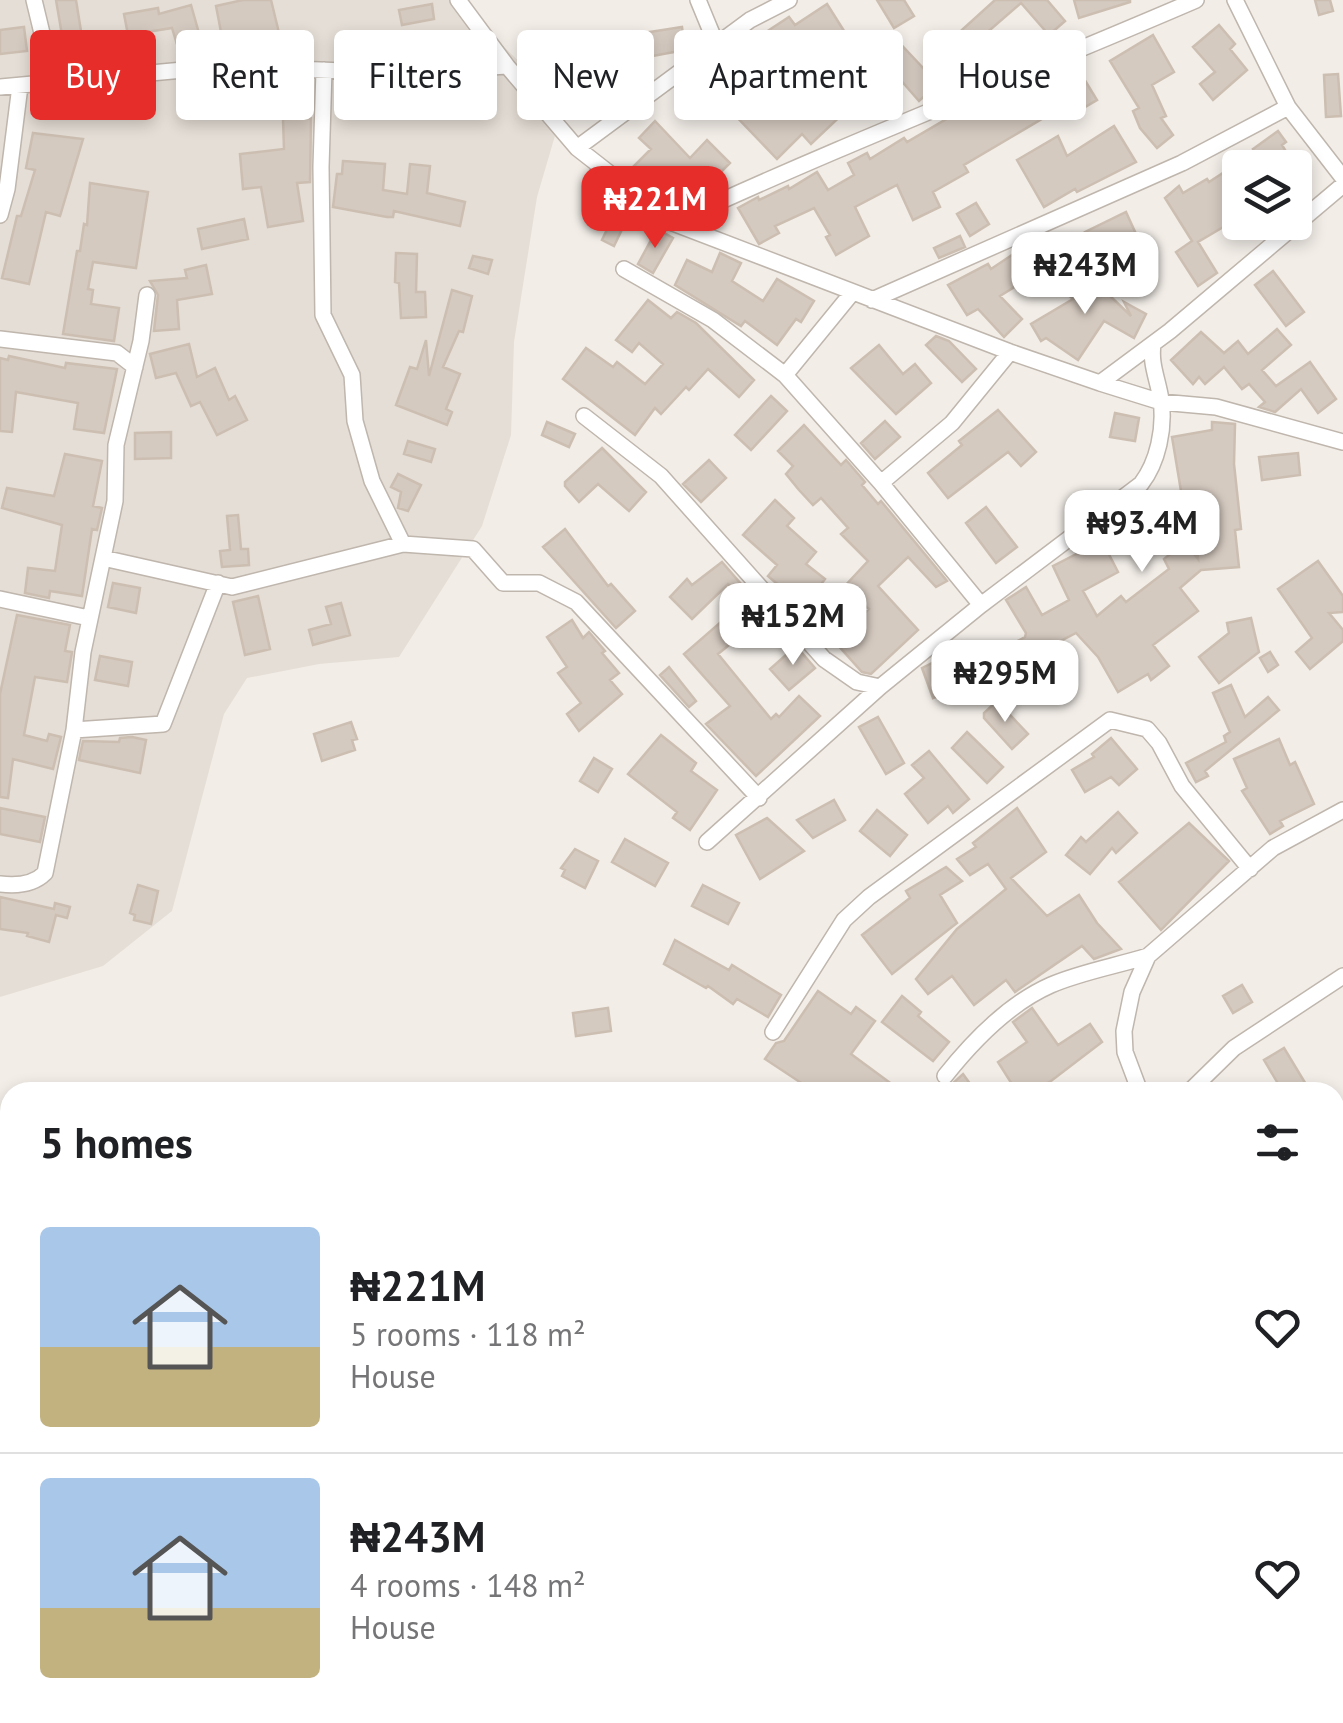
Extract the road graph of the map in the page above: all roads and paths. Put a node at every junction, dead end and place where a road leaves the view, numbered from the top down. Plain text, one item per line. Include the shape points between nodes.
1 (34, 0) edge
2 (458, 0) edge
3 (698, 0) edge
4 (789, 0) edge
5 (1196, 0) edge
6 (1236, 0) edge
7 (41, 30) edge
8 (710, 30) edge
9 (737, 30) edge
10 (507, 66) junction
11 (324, 70) junction
12 (156, 73) edge
13 (674, 78) edge
14 (30, 85) edge
15 (0, 86) edge
16 (20, 86) junction
17 (1288, 107) junction
18 (578, 148) junction
19 (1343, 181) edge
20 (0, 214) edge
21 (674, 223) junction
22 (624, 269) dead end
23 (852, 292) junction
24 (147, 294) dead end
25 (872, 300) junction
26 (0, 339) edge
27 (1152, 344) junction
28 (1010, 352) junction
29 (135, 367) junction
30 (785, 375) junction
31 (1100, 383) junction
32 (1162, 402) junction
33 (584, 416) dead end
34 (1343, 442) edge
35 (880, 483) junction
36 (403, 544) junction
37 (103, 558) junction
38 (218, 583) junction
39 (0, 600) edge
40 (981, 604) junction
41 (89, 618) junction
42 (880, 687) junction
43 (74, 730) junction
44 (759, 798) junction
45 (1343, 810) edge
46 (707, 842) dead end
47 (1250, 869) junction
48 (0, 884) edge
49 (1148, 956) junction
50 (1343, 976) edge
51 (774, 1032) dead end
52 (945, 1076) dead end
53 (1136, 1082) edge
54 (1199, 1082) edge

1 - 7 street
2 - 10 street
3 - 8 street
4 - 9 street
5 - 21 street
6 - 17 street
10 - 11 street
10 - 18 street
11 - 12 street via 226,66
11 - 36 street via 323,314 352,376 368,466
13 - 18 street
14 - 16 street
15 - 16 street
16 - 20 street
17 - 19 street
17 - 25 street via 1182,163
18 - 21 street
19 - 27 street
21 - 23 street
22 - 30 street via 713,320
23 - 25 street
23 - 30 street
24 - 29 street
25 - 28 street
26 - 29 street via 117,352
27 - 31 street
27 - 32 street via 1150,362
28 - 31 street
28 - 35 street via 952,423
29 - 37 street via 116,446
30 - 35 street
31 - 32 street
32 - 34 street via 1216,407
32 - 40 street via 1158,452 1140,484
33 - 42 street via 660,476 824,659 856,682
35 - 40 street
36 - 38 street via 232,587
36 - 44 street via 473,549 502,583 540,583 576,602
37 - 38 street
37 - 41 street
38 - 43 street via 163,724
39 - 41 street
40 - 42 street
41 - 43 street
42 - 44 street
43 - 48 street via 46,872 39,880
44 - 46 street
45 - 47 street
47 - 49 street
47 - 51 street via 1182,786 1147,729 1110,720 844,920
49 - 52 street via 1051,985 1022,1002
49 - 53 street via 1124,1030
50 - 54 street via 1234,1048

